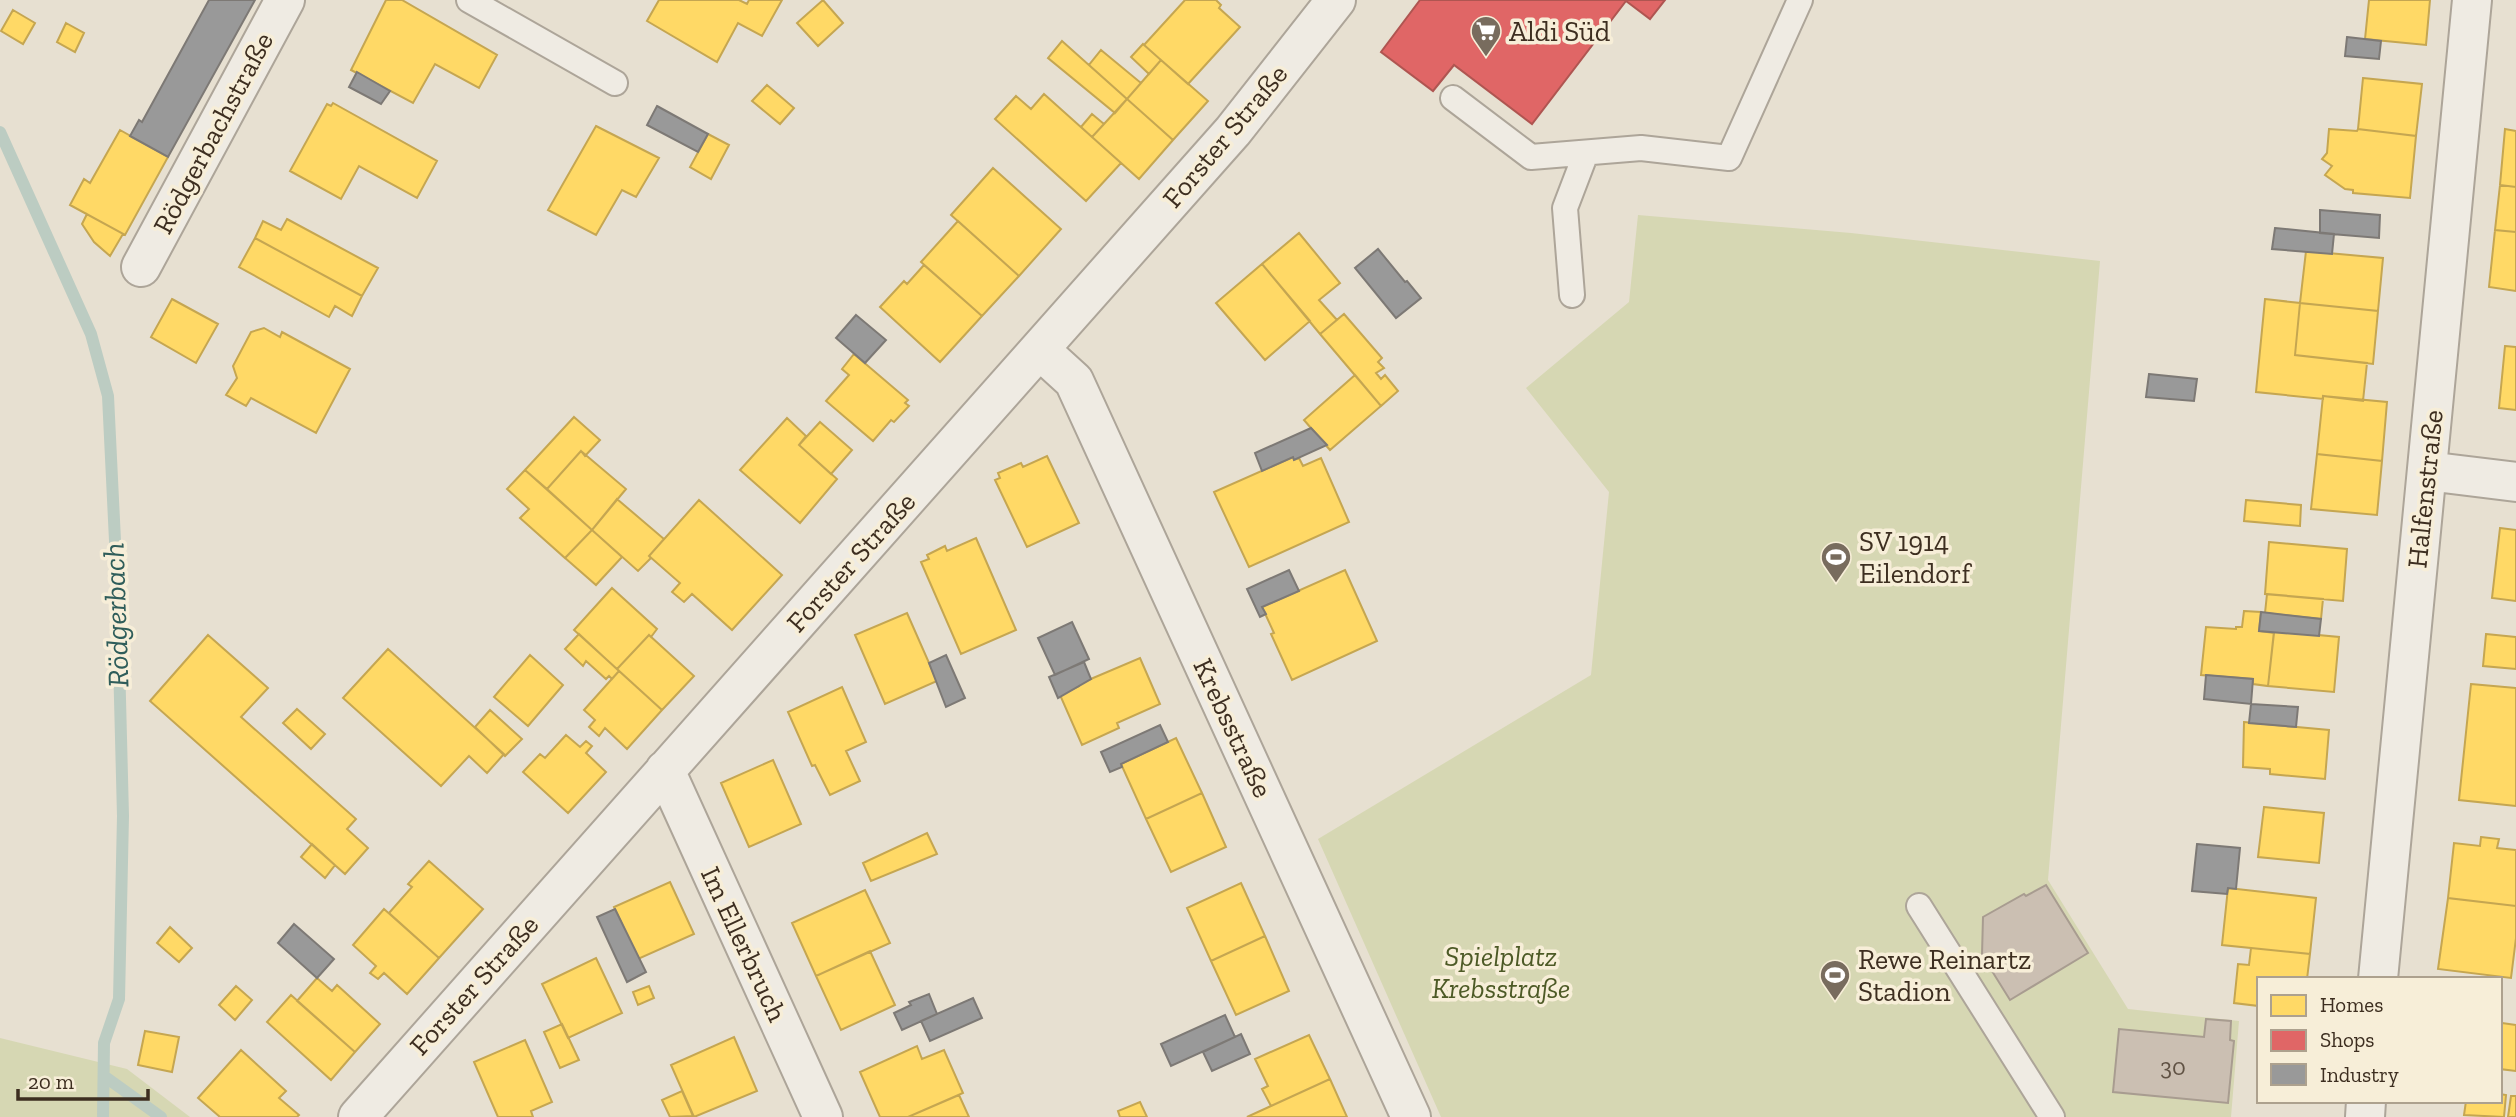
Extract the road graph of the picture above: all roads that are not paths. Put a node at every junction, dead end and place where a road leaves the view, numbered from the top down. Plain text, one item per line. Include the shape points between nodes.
1 (285, 0) edge
2 (469, 0) edge
3 (1336, 0) edge
4 (1800, 0) edge
5 (2472, 0) edge
6 (615, 83) dead end
7 (1453, 99) dead end
8 (1586, 153) junction
9 (141, 267) dead end
10 (1572, 295) dead end
11 (1040, 349) junction
12 (2427, 471) junction
13 (2516, 482) edge
14 (664, 770) junction
15 (1919, 906) dead end
16 (2378, 977) edge
17 (358, 1117) edge
18 (823, 1117) edge
19 (1411, 1117) edge
20 (2052, 1117) edge

1 - 9 street, Rödgerbachstraße
2 - 6 lane
3 - 11 street, Forster Straße via 1233,131
4 - 8 lane via 1729,158 1641,148
5 - 12 street, Halfenstraße
7 - 8 lane via 1531,157
8 - 10 lane via 1565,208
11 - 14 street, Forster Straße
11 - 19 street, Krebsstraße via 1074,381
12 - 13 street
12 - 16 street, Halfenstraße
14 - 17 street, Forster Straße
14 - 18 street, Im Ellerbruch
15 - 20 lane

